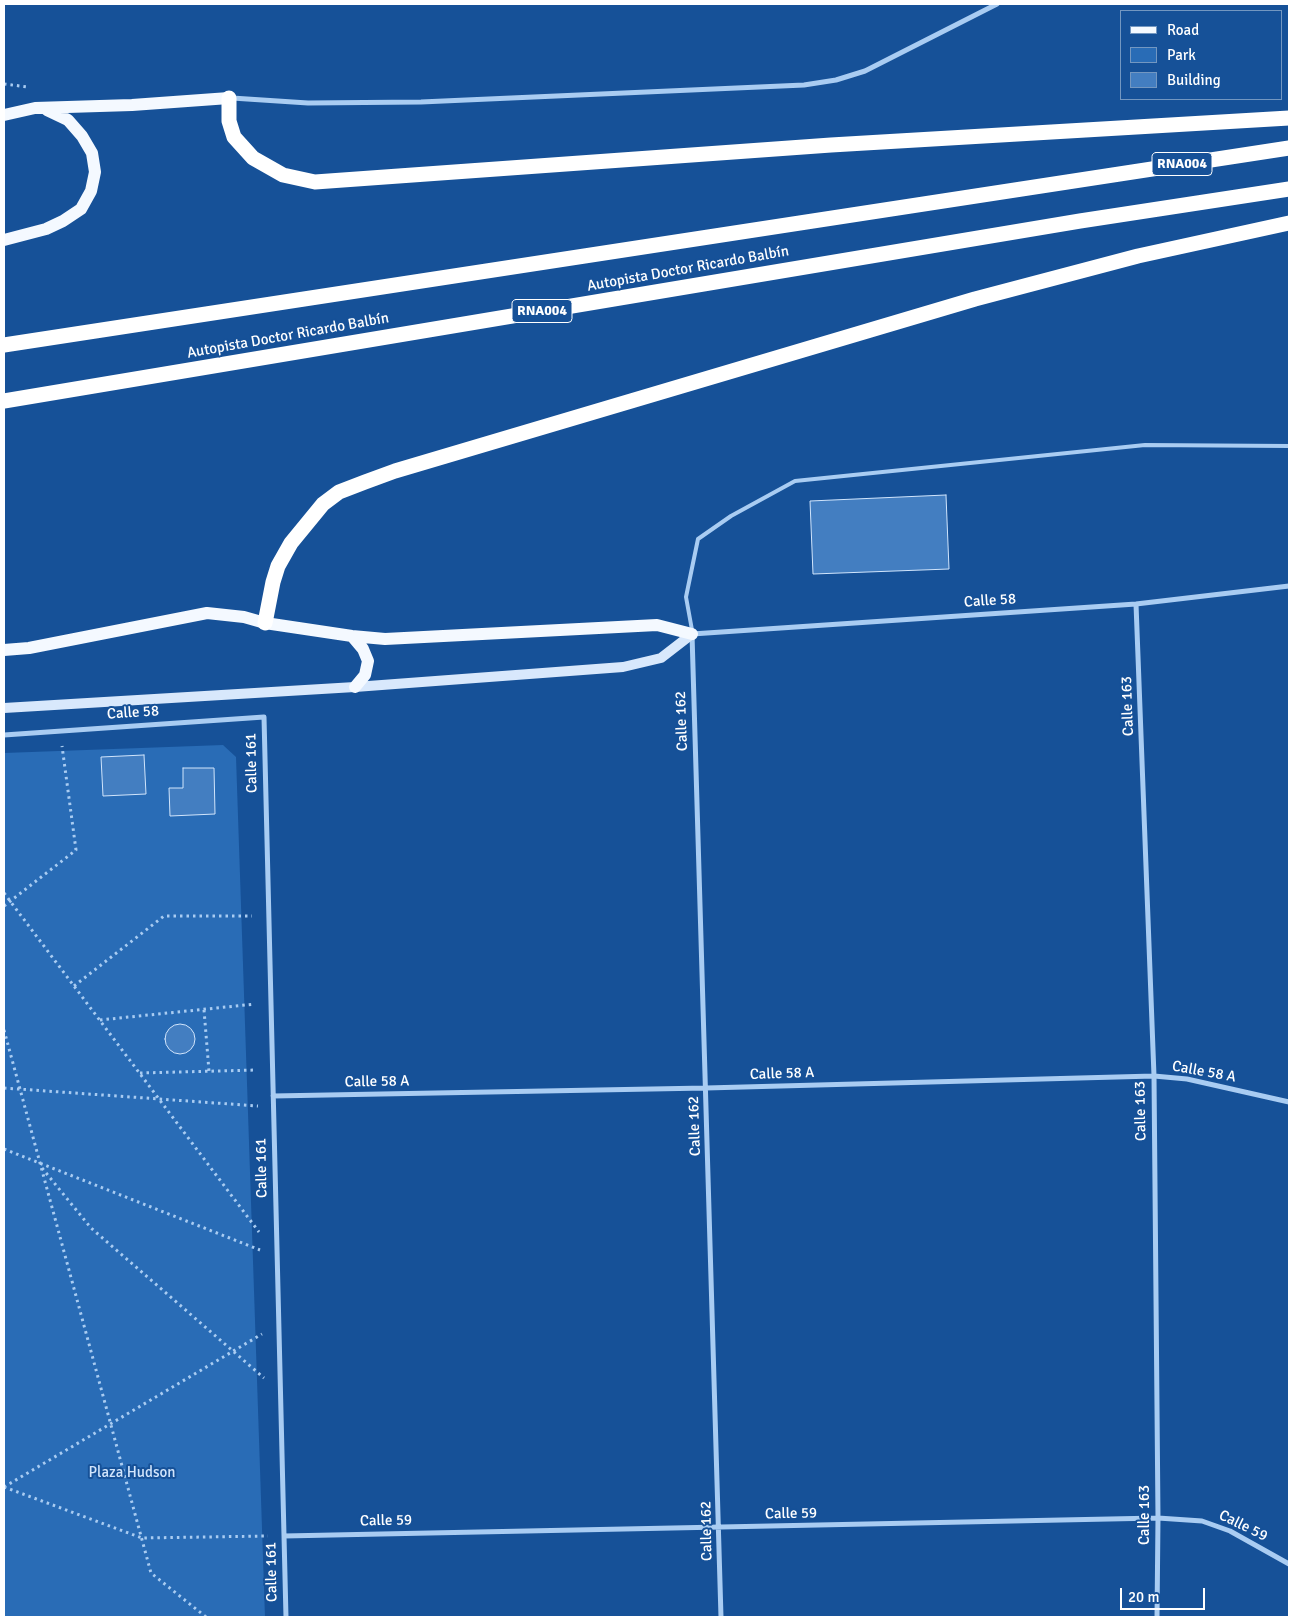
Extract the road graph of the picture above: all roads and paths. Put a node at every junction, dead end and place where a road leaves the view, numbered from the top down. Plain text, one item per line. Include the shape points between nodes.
1 (997, 4) edge
2 (229, 98) junction
3 (35, 108) junction
4 (4, 113) edge
5 (1289, 118) edge
6 (1289, 148) edge
7 (1289, 189) edge
8 (1289, 223) edge
9 (4, 240) edge
10 (4, 345) edge
11 (4, 401) edge
12 (1289, 446) edge
13 (1289, 586) edge
14 (1136, 604) junction
15 (265, 623) junction
16 (692, 634) junction
17 (352, 636) junction
18 (4, 650) edge
19 (355, 687) junction
20 (4, 708) edge
21 (264, 717) joint
22 (60, 731) junction
23 (4, 735) edge
24 (4, 893) edge
25 (10, 901) junction
26 (4, 906) edge
27 (268, 916) junction
28 (74, 986) junction
29 (270, 1003) junction
30 (204, 1010) junction
31 (99, 1020) junction
32 (4, 1030) edge
33 (272, 1070) junction
34 (209, 1071) junction
35 (139, 1073) junction
36 (1154, 1076) junction
37 (4, 1088) edge
38 (706, 1088) junction
39 (20, 1090) junction
40 (273, 1096) junction
41 (161, 1099) junction
42 (1289, 1102) edge
43 (273, 1107) junction
44 (4, 1149) edge
45 (40, 1166) junction
46 (277, 1256) junction
47 (278, 1324) junction
48 (233, 1351) junction
49 (280, 1392) junction
50 (110, 1424) junction
51 (4, 1487) edge
52 (1158, 1518) junction
53 (720, 1528) junction
54 (284, 1536) junction
55 (142, 1538) junction
56 (1289, 1564) edge
57 (206, 1617) edge
58 (286, 1617) edge
59 (721, 1617) edge
60 (1157, 1617) edge

1 - 2 street via 865,71 804,85 421,102 308,103
2 - 3 main road
2 - 5 highway via 229,121 234,137 252,158 283,174 315,182 821,146
3 - 4 main road
3 - 9 main road via 53,111 68,120 82,136 94,163 91,191 81,209 63,222
6 - 10 highway, Autopista Doctor Ricardo Balbín / RNA004
7 - 11 highway, Autopista Doctor Ricardo Balbín / RNA004 via 1070,222
8 - 15 highway via 1138,256 975,299 394,471 339,492 323,504 291,543 278,566
12 - 16 lane via 1145,446 795,481 731,516 698,539 686,597
13 - 14 street, Calle 58
14 - 16 street, Calle 58
14 - 36 street, Calle 163
15 - 17 main road
15 - 18 main road via 207,613 29,648
16 - 17 main road via 656,625 385,639
16 - 19 main road via 660,658 623,666
16 - 38 street, Calle 162
17 - 19 main road via 368,661 365,675
19 - 20 main road
21 - 22 street, Calle 58
21 - 27 street, Calle 161
22 - 23 street, Calle 58
22 - 25 path via 76,850
24 - 25 path
25 - 26 path
25 - 28 path
27 - 28 path via 164,916
27 - 29 street, Calle 161
28 - 31 path
29 - 30 path
29 - 33 street, Calle 161
30 - 31 path
30 - 34 path
31 - 35 path
32 - 39 path
33 - 34 path
33 - 40 street, Calle 161
34 - 35 path
35 - 41 path
36 - 38 street, Calle 58 A
36 - 42 street, Calle 58 A via 1187,1079
36 - 52 street, Calle 163
37 - 39 path
38 - 40 street, Calle 58 A
38 - 53 street, Calle 162
39 - 41 path
39 - 45 path
40 - 43 street, Calle 161
41 - 43 path
41 - 46 path
43 - 46 street, Calle 161
44 - 45 path
45 - 46 path
45 - 48 path via 91,1228
45 - 50 path
46 - 47 street, Calle 161
47 - 48 path
47 - 49 street, Calle 161
48 - 49 path
48 - 50 path
49 - 54 street, Calle 161
50 - 51 path
50 - 55 path
51 - 55 path
52 - 53 street, Calle 59
52 - 56 street, Calle 59 via 1202,1520 1230,1531
52 - 60 street, Calle 163
53 - 54 street, Calle 59
53 - 59 street, Calle 162
54 - 55 path
54 - 58 street, Calle 161
55 - 57 path via 151,1573

